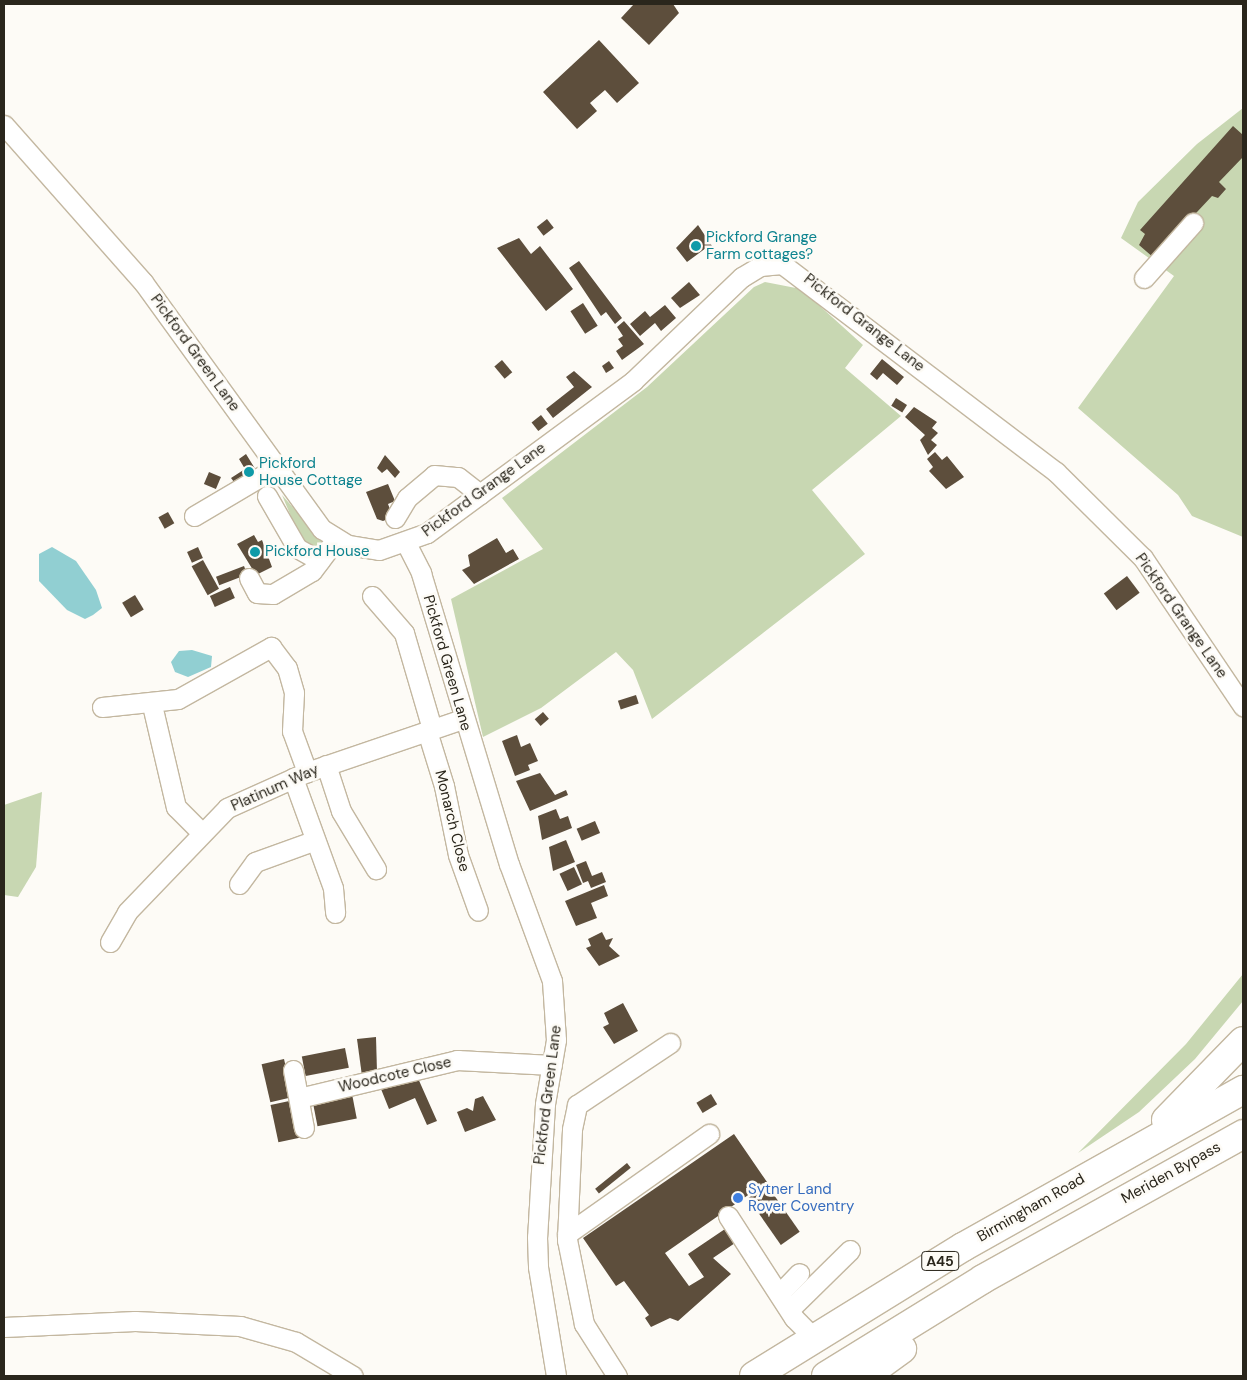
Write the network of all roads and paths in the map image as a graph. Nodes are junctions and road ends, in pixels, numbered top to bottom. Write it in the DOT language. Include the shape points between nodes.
graph roads {
  1 [pos="4,125"];
  2 [pos="1193,223"];
  3 [pos="1144,278"];
  4 [pos="277,467"];
  5 [pos="480,494"];
  6 [pos="267,496"];
  7 [pos="194,516"];
  8 [pos="395,518"];
  9 [pos="336,539"];
  10 [pos="406,543"];
  11 [pos="320,561"];
  12 [pos="249,578"];
  13 [pos="372,596"];
  14 [pos="152,705"];
  15 [pos="1243,706"];
  16 [pos="102,707"];
  17 [pos="463,719"];
  18 [pos="429,730"];
  19 [pos="326,765"];
  20 [pos="300,775"];
  21 [pos="201,832"];
  22 [pos="313,841"];
  23 [pos="376,869"];
  24 [pos="239,884"];
  25 [pos="478,911"];
  26 [pos="335,913"];
  27 [pos="110,942"];
  28 [pos="1243,1041"];
  29 [pos="670,1043"];
  30 [pos="552,1065"];
  31 [pos="293,1070"];
  32 [pos="1243,1090"];
  33 [pos="299,1098"];
  34 [pos="304,1128"];
  35 [pos="709,1134"];
  36 [pos="1243,1134"];
  37 [pos="1131,1150"];
  38 [pos="728,1216"];
  39 [pos="1068,1231"];
  40 [pos="538,1237"];
  41 [pos="567,1237"];
  42 [pos="850,1250"];
  43 [pos="799,1273"];
  44 [pos="784,1302"];
  45 [pos="4,1327"];
  46 [pos="818,1334"];
  47 [pos="353,1376"];
  48 [pos="556,1376"];
  49 [pos="617,1376"];
  50 [pos="754,1376"];
  51 [pos="826,1376"];
  52 [pos="865,1376"];
  1 -- 4 [label="street, Pickford Green Lane" via="142,282"];
  2 -- 3 [label="street"];
  4 -- 7 [label="street"];
  4 -- 9 [label="street, Pickford Green Lane" via="322,529"];
  5 -- 8 [label="street" via="458,477 434,475 408,498"];
  5 -- 10 [label="street, Pickford Grange Lane"];
  5 -- 15 [label="street, Pickford Grange Lane" via="633,381 742,277 760,266 782,264 1056,472 1143,558"];
  6 -- 11 [label="street" via="297,548"];
  9 -- 10 [label="street, Pickford Green Lane" via="378,550"];
  9 -- 11 [label="street"];
  10 -- 17 [label="street, Pickford Green Lane" via="424,582"];
  11 -- 12 [label="street" via="296,583 273,594 257,593"];
  13 -- 18 [label="street, Monarch Close" via="404,633"];
  14 -- 16 [label="street"];
  14 -- 20 [label="street" via="178,700 218,681 261,648 275,648 294,693 292,731"];
  14 -- 21 [label="street" via="176,807"];
  17 -- 18 [label="street, Platinum Way"];
  17 -- 30 [label="street, Pickford Green Lane" via="552,981 557,1017"];
  18 -- 19 [label="street, Platinum Way"];
  18 -- 25 [label="street, Monarch Close" via="458,855"];
  19 -- 20 [label="street, Platinum Way"];
  19 -- 23 [label="street" via="341,811"];
  20 -- 21 [label="street, Platinum Way" via="227,808"];
  20 -- 22 [label="street"];
  21 -- 27 [label="street, Platinum Way" via="127,912"];
  22 -- 24 [label="street" via="255,862"];
  22 -- 26 [label="street" via="333,888"];
  28 -- 37 [label="highway, A45"];
  29 -- 41 [label="street" via="577,1105 566,1206"];
  30 -- 33 [label="street, Woodcote Close" via="457,1060"];
  30 -- 40 [label="street, Pickford Green Lane" via="537,1194"];
  31 -- 33 [label="street"];
  32 -- 37 [label="highway, A45"];
  33 -- 34 [label="street"];
  35 -- 41 [label="street"];
  36 -- 39 [label="highway, Meriden Bypass / A45"];
  37 -- 46 [label="highway, Birmingham Road / A45"];
  38 -- 44 [label="street"];
  39 -- 51 [label="highway, A45"];
  39 -- 52 [label="highway"];
  40 -- 41 [label="street"];
  40 -- 48 [label="street, Pickford Green Lane" via="538,1268"];
  41 -- 49 [label="street" via="584,1324"];
  42 -- 44 [label="street"];
  43 -- 44 [label="street"];
  44 -- 46 [label="street" via="809,1333"];
  45 -- 47 [label="street" via="135,1321 240,1326 296,1342"];
  46 -- 50 [label="highway, Birmingham Road / A45"];
}
